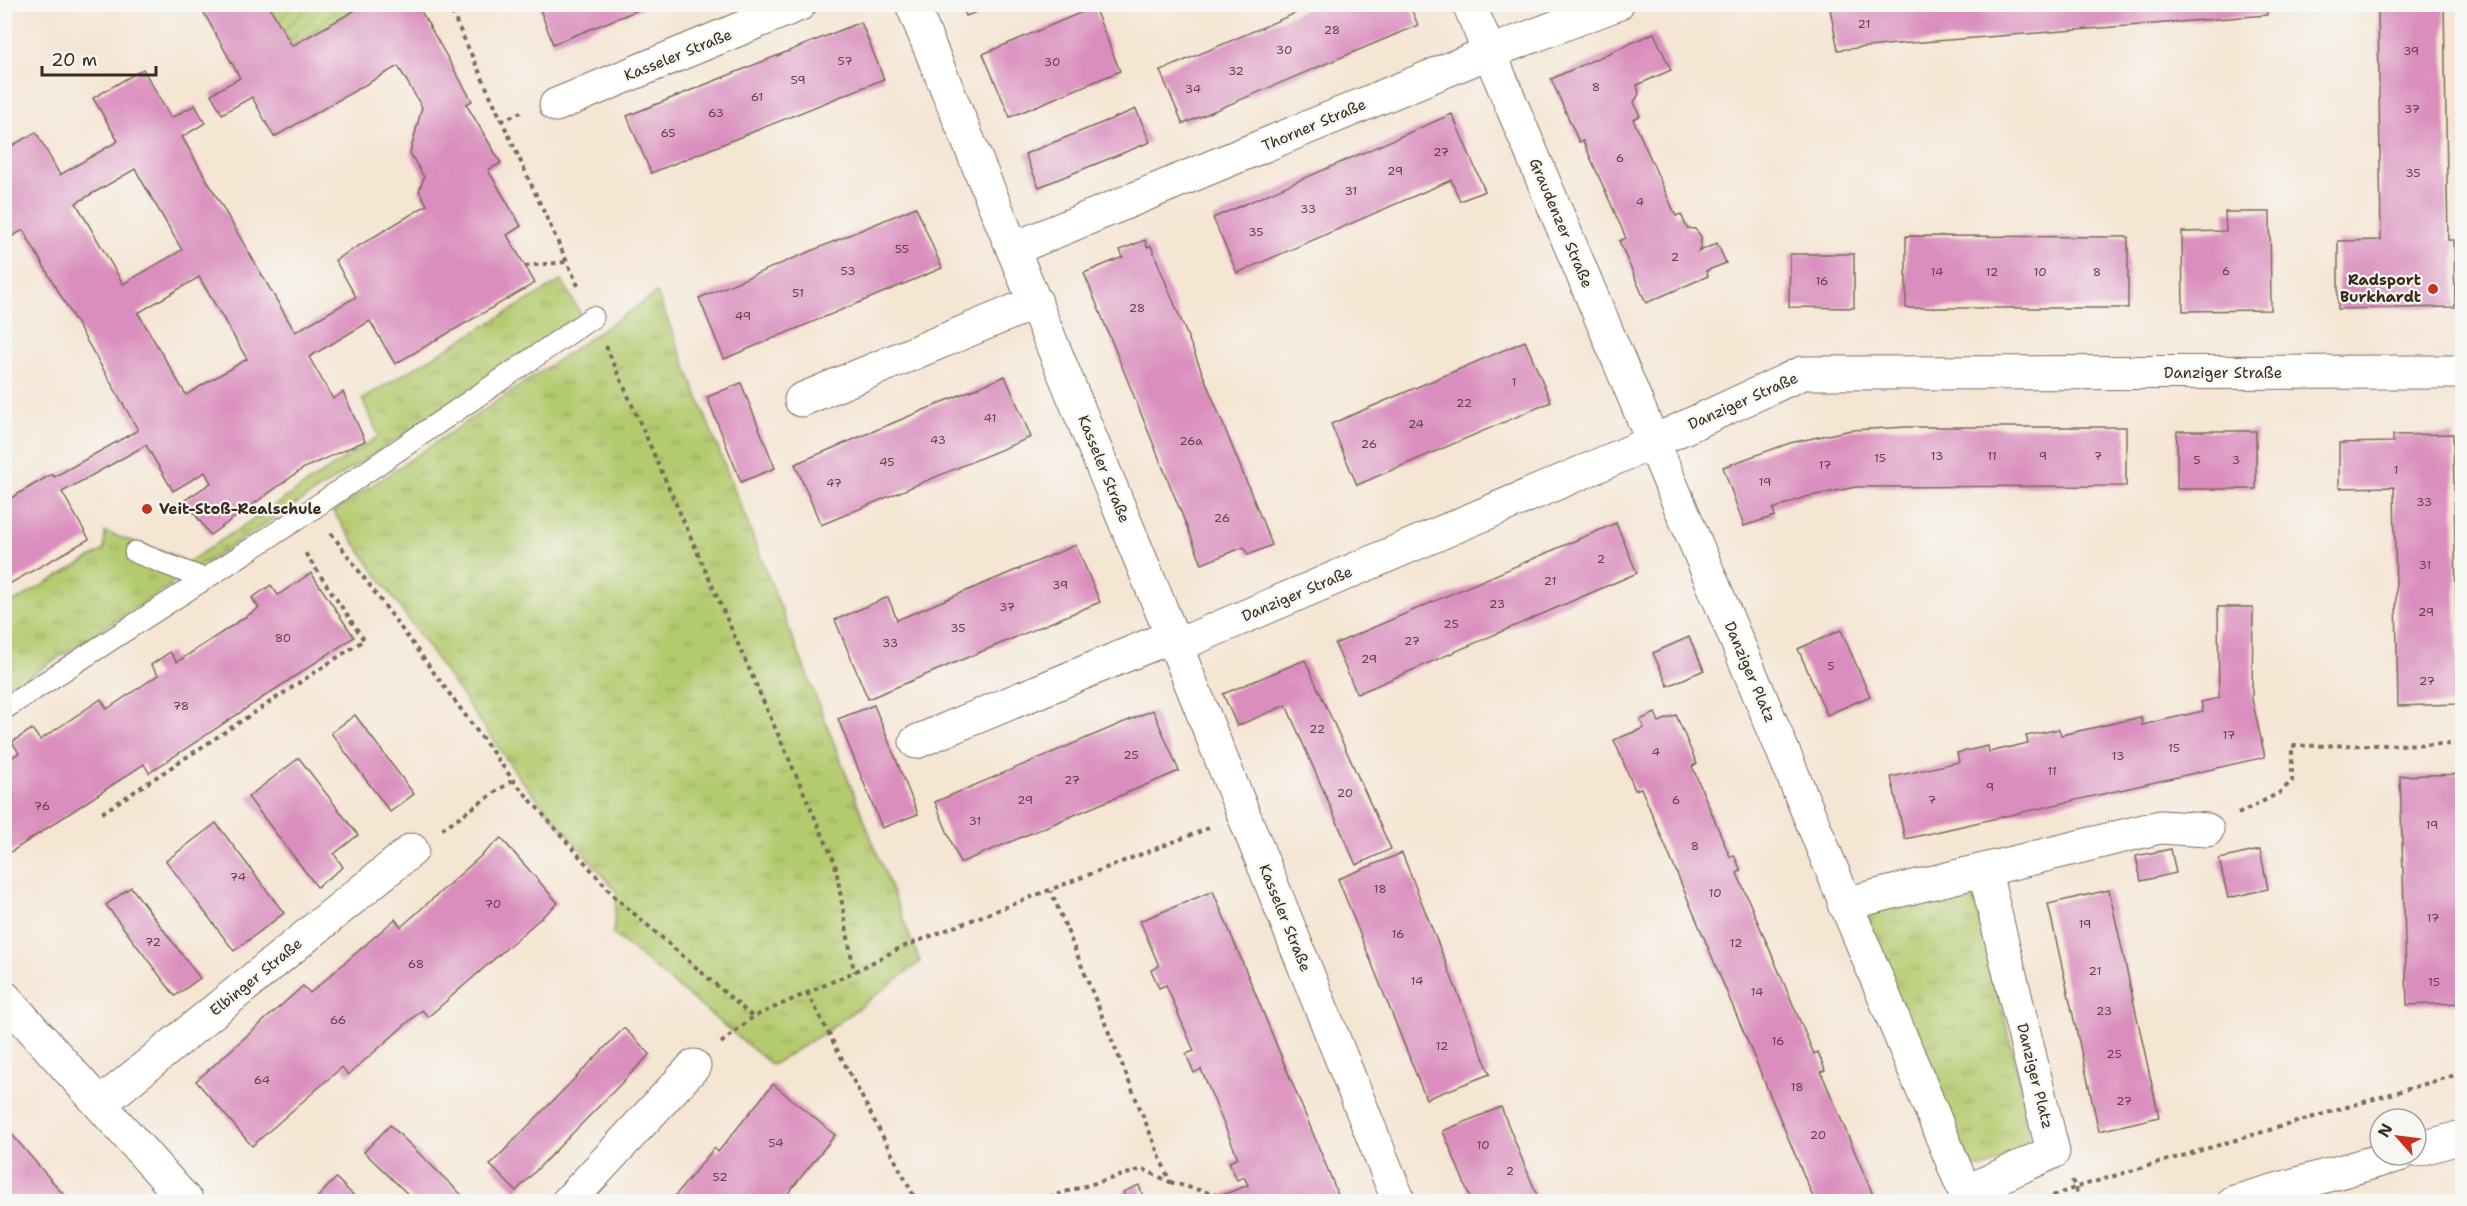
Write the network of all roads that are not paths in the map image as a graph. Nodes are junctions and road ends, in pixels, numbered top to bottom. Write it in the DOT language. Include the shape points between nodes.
graph roads {
  1 [pos="800,4"];
  2 [pos="912,4"];
  3 [pos="1468,4"];
  4 [pos="1617,4"];
  5 [pos="1488,52"];
  6 [pos="556,105"];
  7 [pos="1013,249"];
  8 [pos="1036,302"];
  9 [pos="593,317"];
  10 [pos="2463,372"];
  11 [pos="801,400"];
  12 [pos="1653,441"];
  13 [pos="135,552"];
  14 [pos="204,579"];
  15 [pos="1174,641"];
  16 [pos="4,709"];
  17 [pos="916,742"];
  18 [pos="2207,830"];
  19 [pos="412,850"];
  20 [pos="1985,872"];
  21 [pos="1845,904"];
  22 [pos="4,997"];
  23 [pos="694,1066"];
  24 [pos="100,1104"];
  25 [pos="2463,1137"];
  26 [pos="2428,1147"];
  27 [pos="2368,1164"];
  28 [pos="1967,1197"];
  29 [pos="187,1202"];
  30 [pos="568,1202"];
  31 [pos="1399,1202"];
  32 [pos="2234,1202"];
  1 -- 6 [label="street, Kasseler Straße"];
  2 -- 7 [label="street, Kasseler Straße"];
  3 -- 5 [label="street, Graudenzer Straße"];
  4 -- 5 [label="street, Thorner Straße"];
  5 -- 7 [label="street, Thorner Straße"];
  5 -- 12 [label="street, Graudenzer Straße"];
  7 -- 8 [label="street, Kasseler Straße"];
  8 -- 11 [label="street"];
  8 -- 15 [label="street, Kasseler Straße"];
  9 -- 14 [label="lane"];
  10 -- 12 [label="street, Danziger Straße" via="1802,373"];
  12 -- 15 [label="street, Danziger Straße"];
  12 -- 21 [label="street, Danziger Platz"];
  13 -- 14 [label="lane"];
  14 -- 16 [label="lane"];
  15 -- 17 [label="street"];
  15 -- 31 [label="street, Kasseler Straße"];
  18 -- 20 [label="street" via="2160,827"];
  19 -- 24 [label="street, Elbinger Straße"];
  20 -- 21 [label="street"];
  20 -- 28 [label="street, Danziger Platz" via="2053,1152"];
  21 -- 28 [label="street, Danziger Platz"];
  22 -- 24 [label="street"];
  23 -- 30 [label="street"];
  24 -- 29 [label="street"];
  25 -- 26 [label="street"];
  27 -- 32 [label="street"];
}
